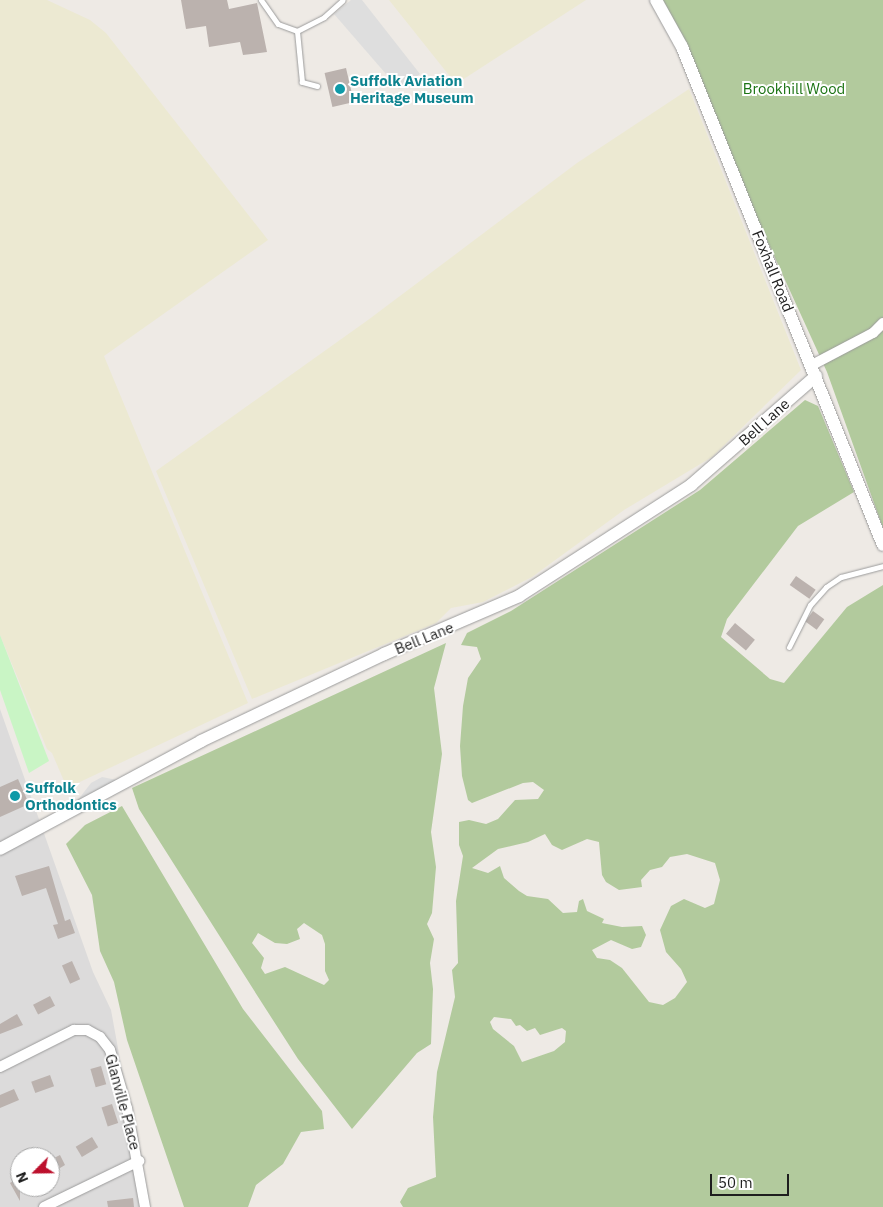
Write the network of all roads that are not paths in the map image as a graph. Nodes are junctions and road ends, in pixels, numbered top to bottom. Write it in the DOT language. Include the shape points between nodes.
graph roads {
  1 [pos="261,0"];
  2 [pos="343,0"];
  3 [pos="656,0"];
  4 [pos="297,30"];
  5 [pos="317,86"];
  6 [pos="883,323"];
  7 [pos="814,371"];
  8 [pos="883,545"];
  9 [pos="883,566"];
  10 [pos="789,647"];
  11 [pos="0,849"];
  12 [pos="0,1067"];
  13 [pos="139,1161"];
  14 [pos="44,1207"];
  15 [pos="145,1207"];
  1 -- 4 [label="lane" via="278,24"];
  2 -- 4 [label="lane" via="324,17"];
  3 -- 7 [label="street, Foxhall Road" via="682,47"];
  4 -- 5 [label="lane" via="302,82"];
  6 -- 7 [label="street"];
  7 -- 8 [label="street, Foxhall Road"];
  7 -- 11 [label="street, Bell Lane" via="705,474 519,596 384,654 201,741"];
  9 -- 10 [label="lane" via="841,577 826,587 810,605"];
  12 -- 13 [label="street, Glanville Place" via="74,1030 87,1030 96,1035 112,1055"];
  13 -- 14 [label="street, Glanville Place"];
  13 -- 15 [label="street, Glanville Place"];
}
